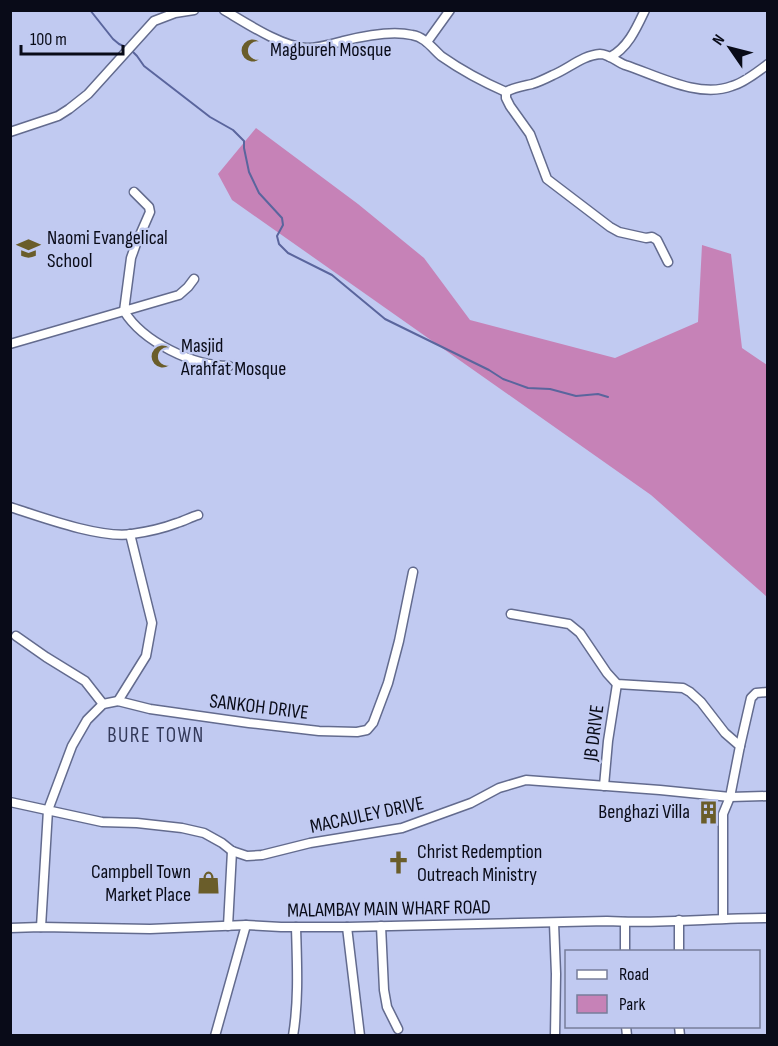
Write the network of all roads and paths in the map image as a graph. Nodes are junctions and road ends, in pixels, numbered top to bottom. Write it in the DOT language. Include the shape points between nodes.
graph roads {
  1 [pos="194,10"];
  2 [pos="224,10"];
  3 [pos="450,10"];
  4 [pos="645,10"];
  5 [pos="427,42"];
  6 [pos="610,57"];
  7 [pos="768,64"];
  8 [pos="763,72"];
  9 [pos="506,92"];
  10 [pos="10,132"];
  11 [pos="134,192"];
  12 [pos="668,262"];
  13 [pos="194,279"];
  14 [pos="124,311"];
  15 [pos="10,344"];
  16 [pos="229,366"];
  17 [pos="10,507"];
  18 [pos="198,515"];
  19 [pos="130,534"];
  20 [pos="413,572"];
  21 [pos="511,614"];
  22 [pos="16,636"];
  23 [pos="617,684"];
  24 [pos="768,692"];
  25 [pos="118,701"];
  26 [pos="103,704"];
  27 [pos="740,746"];
  28 [pos="604,786"];
  29 [pos="768,796"];
  30 [pos="730,797"];
  31 [pos="10,802"];
  32 [pos="48,810"];
  33 [pos="232,851"];
  34 [pos="723,918"];
  35 [pos="768,918"];
  36 [pos="679,920"];
  37 [pos="554,922"];
  38 [pos="625,922"];
  39 [pos="246,925"];
  40 [pos="228,926"];
  41 [pos="381,926"];
  42 [pos="41,927"];
  43 [pos="296,927"];
  44 [pos="347,927"];
  45 [pos="10,928"];
  46 [pos="625,950"];
  47 [pos="679,950"];
  48 [pos="398,1029"];
  49 [pos="215,1035"];
  50 [pos="293,1035"];
  51 [pos="360,1035"];
  52 [pos="555,1035"];
  1 -- 10 [label="street" via="154,21 88,94 69,109"];
  2 -- 5 [label="street" via="264,33 300,47 398,33"];
  3 -- 5 [label="street"];
  4 -- 6 [label="street" via="632,36"];
  5 -- 9 [label="street" via="453,64"];
  6 -- 8 [label="street" via="662,79 700,89 732,86"];
  6 -- 9 [label="street" via="590,56 556,74"];
  7 -- 8 [label="street"];
  9 -- 12 [label="street" via="510,106 530,134 547,179 619,232 657,240"];
  11 -- 14 [label="street" via="150,212 131,258"];
  13 -- 14 [label="street" via="179,295"];
  14 -- 15 [label="street"];
  14 -- 16 [label="street" via="130,321 161,345 198,362"];
  17 -- 19 [label="street" via="102,533"];
  18 -- 19 [label="street"];
  19 -- 25 [label="street" via="151,616 151,632 146,656"];
  20 -- 25 [label="street, SANKOH DRIVE" via="388,683 373,723 366,730 249,723"];
  21 -- 23 [label="street" via="569,624"];
  22 -- 26 [label="street" via="85,681"];
  23 -- 27 [label="street" via="683,688"];
  23 -- 28 [label="street, JB DRIVE"];
  24 -- 27 [label="street" via="756,693 751,698"];
  25 -- 26 [label="street, SANKOH DRIVE"];
  26 -- 32 [label="street" via="87,720 72,746"];
  27 -- 30 [label="street"];
  28 -- 30 [label="street, MACAULEY DRIVE"];
  28 -- 33 [label="street, MACAULEY DRIVE" via="517,781 402,828 262,855"];
  29 -- 30 [label="street, MACAULEY DRIVE"];
  30 -- 34 [label="street" via="723,814"];
  31 -- 32 [label="street, MACAULEY DRIVE"];
  32 -- 33 [label="street, MACAULEY DRIVE" via="102,822 182,828 204,833"];
  32 -- 42 [label="street"];
  33 -- 40 [label="street"];
  34 -- 35 [label="street, MALAMBAY MAIN WHARF ROAD"];
  34 -- 36 [label="street, MALAMBAY MAIN WHARF ROAD"];
  36 -- 38 [label="street, MALAMBAY MAIN WHARF ROAD"];
  36 -- 47 [label="street"];
  37 -- 38 [label="street, MALAMBAY MAIN WHARF ROAD"];
  37 -- 41 [label="street, MALAMBAY MAIN WHARF ROAD"];
  37 -- 52 [label="street"];
  38 -- 46 [label="street"];
  39 -- 40 [label="street, MALAMBAY MAIN WHARF ROAD"];
  39 -- 43 [label="street, MALAMBAY MAIN WHARF ROAD"];
  39 -- 49 [label="street"];
  40 -- 42 [label="street, MALAMBAY MAIN WHARF ROAD"];
  41 -- 44 [label="street, MALAMBAY MAIN WHARF ROAD"];
  41 -- 48 [label="street" via="384,990"];
  42 -- 45 [label="street, MALAMBAY MAIN WHARF ROAD"];
  43 -- 44 [label="street, MALAMBAY MAIN WHARF ROAD"];
  43 -- 50 [label="street"];
  44 -- 51 [label="street"];
}
